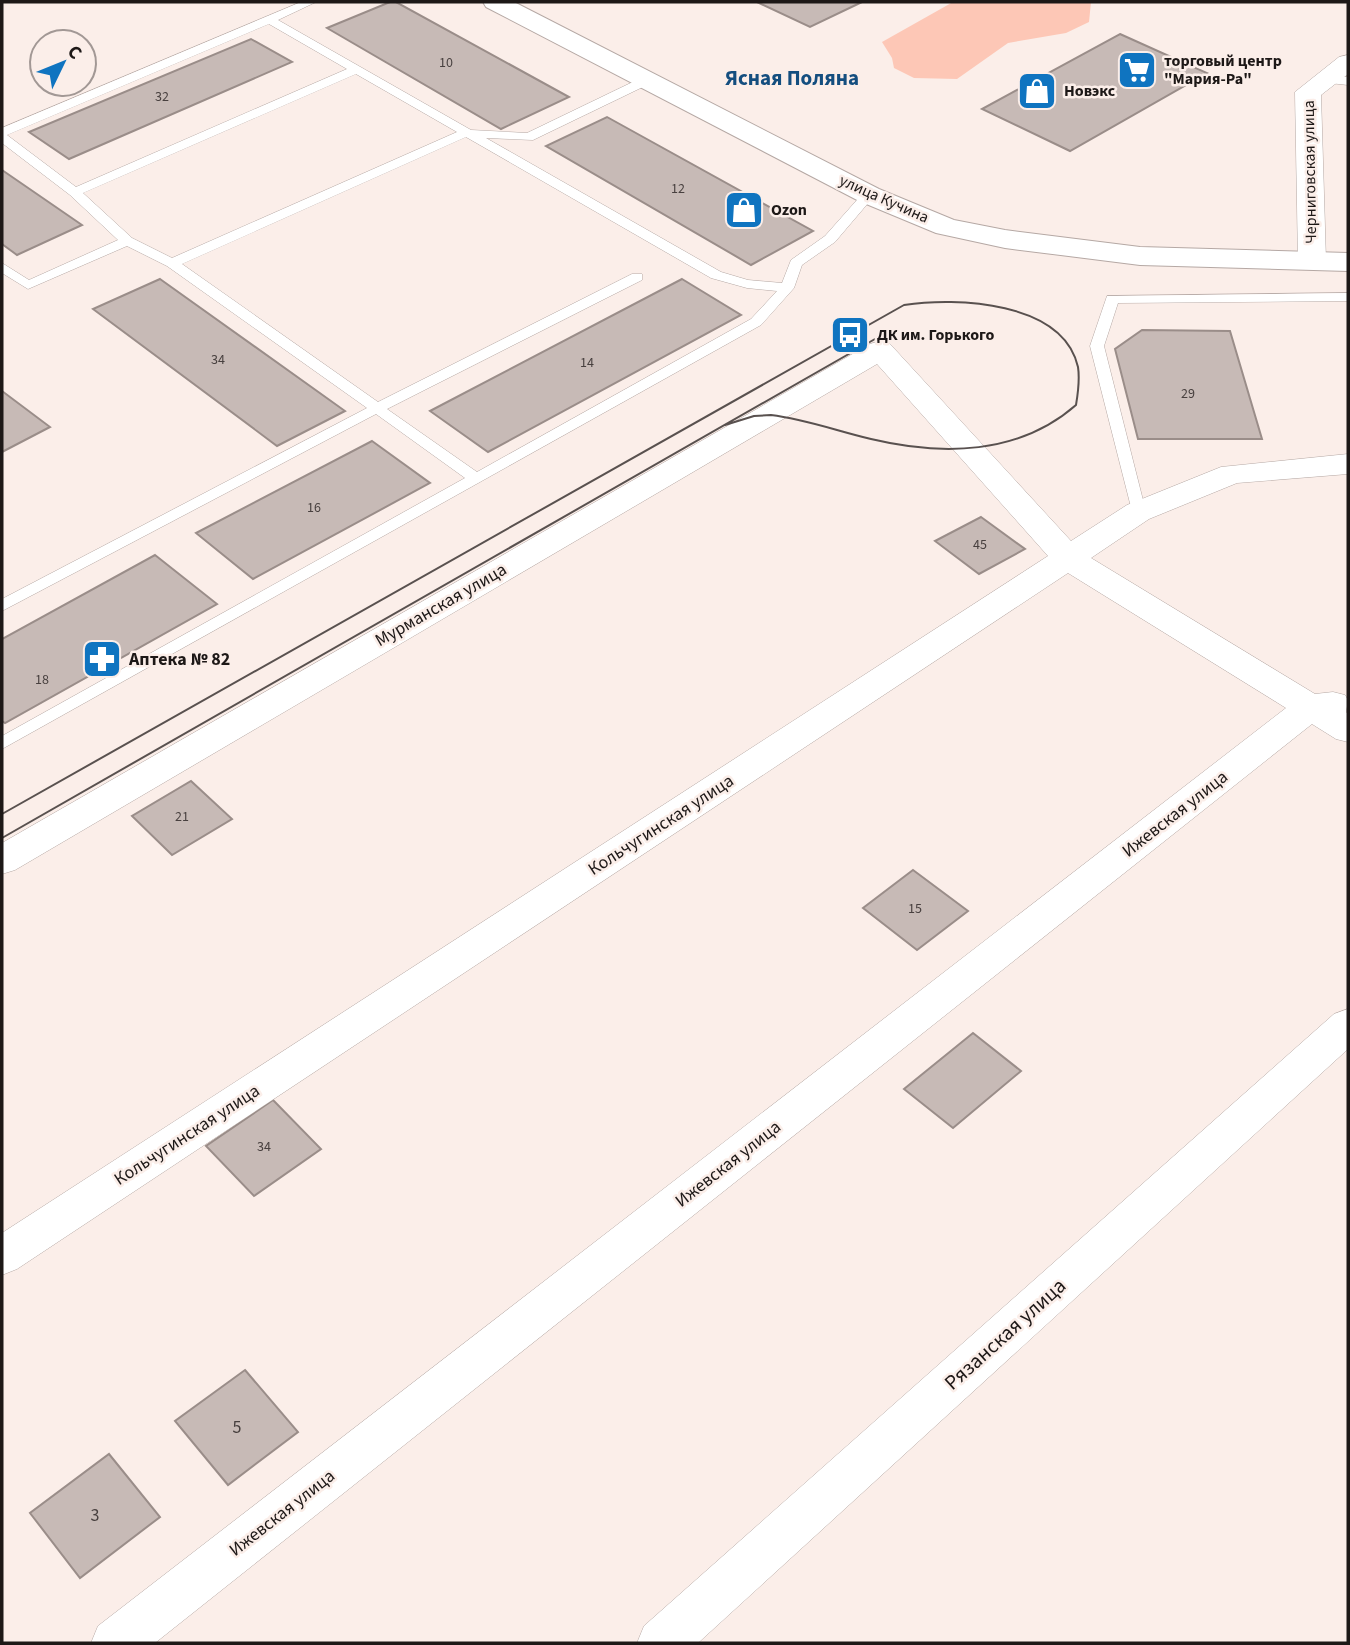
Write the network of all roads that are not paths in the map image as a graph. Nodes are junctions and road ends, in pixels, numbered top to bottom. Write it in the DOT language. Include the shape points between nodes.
graph roads {
  1 [pos="310,2"];
  2 [pos="495,2"];
  3 [pos="269,19"];
  4 [pos="1348,62"];
  5 [pos="354,70"];
  6 [pos="1336,80"];
  7 [pos="645,81"];
  8 [pos="464,133"];
  9 [pos="2,135"];
  10 [pos="75,192"];
  11 [pos="869,195"];
  12 [pos="127,241"];
  13 [pos="1312,261"];
  14 [pos="1348,262"];
  15 [pos="172,263"];
  16 [pos="2,267"];
  17 [pos="636,277"];
  18 [pos="787,288"];
  19 [pos="1348,297"];
  20 [pos="377,408"];
  21 [pos="1348,464"];
  22 [pos="477,479"];
  23 [pos="1138,512"];
  24 [pos="1068,558"];
  25 [pos="2,606"];
  26 [pos="1330,705"];
  27 [pos="1348,730"];
  28 [pos="2,743"];
  29 [pos="2,860"];
  30 [pos="1348,1025"];
  31 [pos="2,1256"];
  32 [pos="116,1643"];
  33 [pos="662,1643"];
  1 -- 3 [label="lane"];
  2 -- 7 [label="main road, улица Кучина"];
  3 -- 5 [label="lane"];
  3 -- 9 [label="lane"];
  4 -- 6 [label="street, Черниговская улица"];
  5 -- 8 [label="lane"];
  5 -- 10 [label="lane"];
  6 -- 13 [label="street, Черниговская улица" via="1308,92"];
  7 -- 8 [label="lane" via="529,137"];
  7 -- 11 [label="main road, улица Кучина"];
  8 -- 15 [label="lane"];
  8 -- 18 [label="lane" via="716,275"];
  9 -- 10 [label="lane"];
  10 -- 12 [label="lane"];
  11 -- 13 [label="main road, улица Кучина" via="946,227 1005,239 1140,256"];
  11 -- 18 [label="lane" via="830,239 796,263"];
  12 -- 15 [label="lane"];
  12 -- 16 [label="lane" via="28,285"];
  13 -- 14 [label="main road"];
  15 -- 20 [label="lane"];
  17 -- 20 [label="lane"];
  18 -- 22 [label="lane" via="756,322"];
  19 -- 23 [label="lane" via="1112,299 1097,346"];
  20 -- 22 [label="lane"];
  20 -- 25 [label="lane"];
  21 -- 23 [label="street, Кольчугинская улица" via="1232,474"];
  22 -- 28 [label="lane"];
  23 -- 24 [label="street, Кольчугинская улица"];
  24 -- 26 [label="street"];
  24 -- 29 [label="street, Мурманская улица" via="880,350"];
  24 -- 31 [label="street, Кольчугинская улица"];
  26 -- 27 [label="street"];
  26 -- 32 [label="street, Ижевская улица"];
  30 -- 33 [label="street, Рязанская улица"];
}
